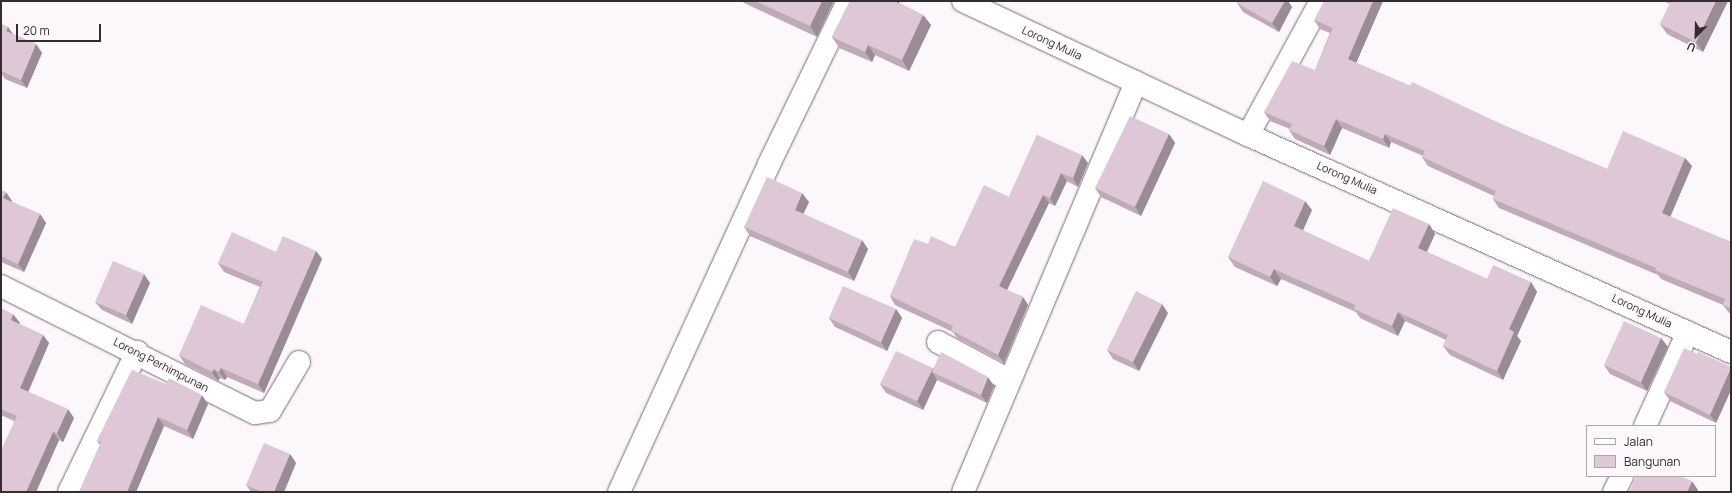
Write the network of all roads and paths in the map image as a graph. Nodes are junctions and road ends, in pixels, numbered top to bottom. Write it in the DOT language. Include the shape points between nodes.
graph roads {
  1 [pos="848,1"];
  2 [pos="963,1"];
  3 [pos="1321,1"];
  4 [pos="1136,82"];
  5 [pos="1248,134"];
  6 [pos="1,286"];
  7 [pos="1688,332"];
  8 [pos="938,342"];
  9 [pos="137,352"];
  10 [pos="1731,352"];
  11 [pos="299,362"];
  12 [pos="1008,380"];
  13 [pos="1645,425"];
  14 [pos="1622,477"];
  15 [pos="69,492"];
  16 [pos="619,492"];
  17 [pos="963,492"];
  18 [pos="1614,492"];
  1 -- 16 [label="street" via="769,164"];
  2 -- 4 [label="street, Lorong Mulia"];
  3 -- 5 [label="street"];
  4 -- 5 [label="street, Lorong Mulia"];
  4 -- 12 [label="street"];
  5 -- 7 [label="street, Lorong Mulia"];
  6 -- 9 [label="street, Lorong Perhimpunan"];
  7 -- 10 [label="street, Lorong Mulia"];
  7 -- 13 [label="street"];
  8 -- 12 [label="street"];
  9 -- 11 [label="street, Lorong Perhimpunan" via="255,413 262,414 270,411"];
  9 -- 15 [label="street"];
  12 -- 17 [label="street"];
  14 -- 18 [label="street"];
}
